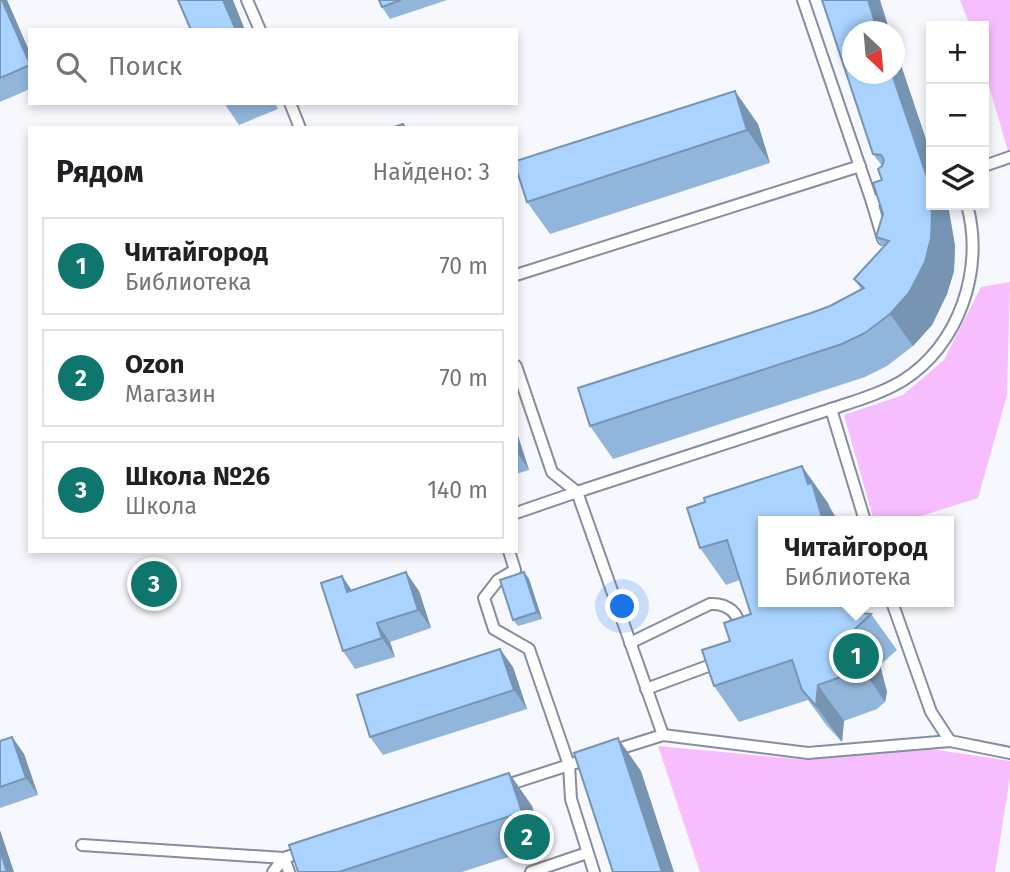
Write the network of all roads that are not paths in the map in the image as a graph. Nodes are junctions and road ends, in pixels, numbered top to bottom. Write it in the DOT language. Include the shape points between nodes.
graph roads {
  1 [pos="247,0"];
  2 [pos="803,0"];
  3 [pos="259,28"];
  4 [pos="291,105"];
  5 [pos="299,126"];
  6 [pos="1010,157"];
  7 [pos="989,164"];
  8 [pos="860,166"];
  9 [pos="899,194"];
  10 [pos="872,202"];
  11 [pos="968,210"];
  12 [pos="883,248"];
  13 [pos="518,274"];
  14 [pos="518,372"];
  15 [pos="831,409"];
  16 [pos="577,492"];
  17 [pos="518,512"];
  18 [pos="863,516"];
  19 [pos="510,553"];
  20 [pos="894,607"];
  21 [pos="630,643"];
  22 [pos="646,689"];
  23 [pos="663,735"];
  24 [pos="950,741"];
  25 [pos="1010,753"];
  26 [pos="569,765"];
  27 [pos="490,790"];
  28 [pos="82,845"];
  29 [pos="320,846"];
  30 [pos="587,853"];
  31 [pos="284,858"];
  32 [pos="273,872"];
  33 [pos="289,872"];
  34 [pos="531,872"];
  35 [pos="594,872"];
  1 -- 3 [label="lane"];
  2 -- 8 [label="lane"];
  4 -- 5 [label="lane"];
  6 -- 7 [label="lane"];
  8 -- 10 [label="lane"];
  8 -- 13 [label="lane"];
  9 -- 10 [label="lane"];
  10 -- 12 [label="lane"];
  11 -- 15 [label="lane" via="974,251 970,279 960,310 936,353 886,390"];
  14 -- 16 [label="lane" via="552,472"];
  15 -- 16 [label="lane"];
  15 -- 18 [label="lane"];
  16 -- 17 [label="lane"];
  16 -- 21 [label="lane"];
  19 -- 26 [label="lane" via="515,570 498,580 484,598 494,629 529,649"];
  20 -- 24 [label="lane" via="931,712"];
  21 -- 22 [label="lane"];
  21 -- 22 [label="lane" via="710,604 730,609 740,622 742,633 736,648 724,660"];
  22 -- 23 [label="lane"];
  23 -- 24 [label="lane" via="808,752"];
  23 -- 26 [label="lane"];
  24 -- 25 [label="lane"];
  26 -- 27 [label="lane"];
  26 -- 30 [label="lane" via="570,799"];
  28 -- 31 [label="lane"];
  29 -- 31 [label="lane"];
  30 -- 34 [label="lane"];
  30 -- 35 [label="lane"];
  31 -- 32 [label="lane"];
  31 -- 33 [label="lane"];
}
